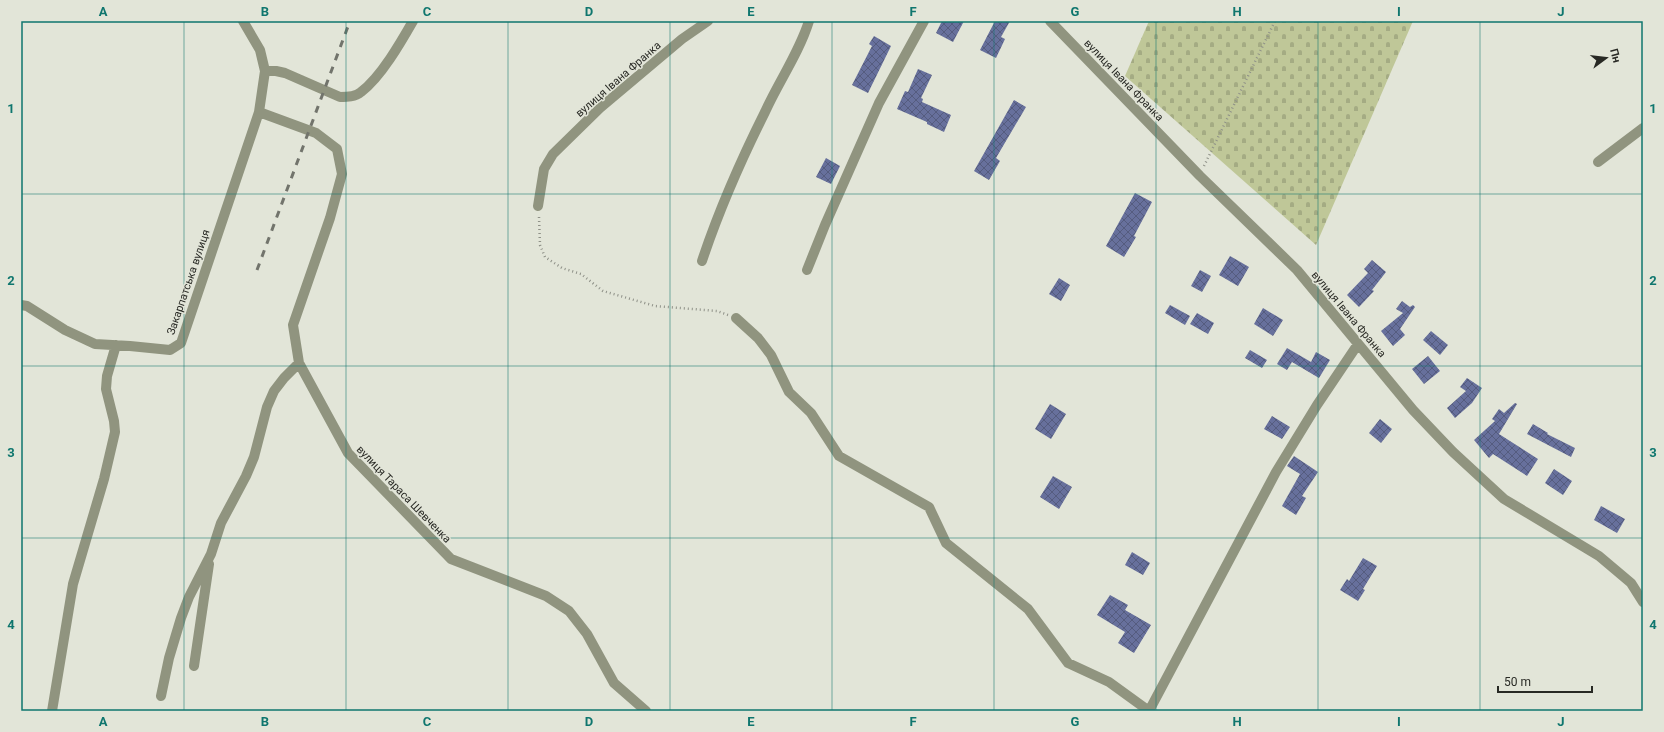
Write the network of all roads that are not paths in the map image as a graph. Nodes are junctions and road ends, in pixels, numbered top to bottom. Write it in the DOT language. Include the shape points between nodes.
graph roads {
  1 [pos="243,21"];
  2 [pos="413,21"];
  3 [pos="708,21"];
  4 [pos="809,21"];
  5 [pos="924,21"];
  6 [pos="1050,21"];
  7 [pos="265,72"];
  8 [pos="259,112"];
  9 [pos="1643,128"];
  10 [pos="1598,162"];
  11 [pos="538,206"];
  12 [pos="702,261"];
  13 [pos="807,270"];
  14 [pos="21,305"];
  15 [pos="736,318"];
  16 [pos="1358,344"];
  17 [pos="116,345"];
  18 [pos="299,363"];
  19 [pos="211,554"];
  20 [pos="1643,602"];
  21 [pos="194,666"];
  22 [pos="161,696"];
  23 [pos="52,711"];
  24 [pos="646,711"];
  25 [pos="1149,711"];
  1 -- 7 [label="street" via="260,50"];
  2 -- 7 [label="street" via="386,64 360,93 350,97 334,94 285,73"];
  3 -- 11 [label="street, вулиця Івана Франка" via="682,39 600,108 553,154 544,169"];
  4 -- 12 [label="street" via="803,40 758,125 717,217"];
  5 -- 13 [label="street" via="879,103 824,225"];
  6 -- 16 [label="street, вулиця Івана Франка" via="1200,176 1297,270"];
  7 -- 8 [label="street, Закарпатська вулиця"];
  8 -- 17 [label="street, Закарпатська вулиця" via="181,343 170,350"];
  8 -- 18 [label="street, вулиця Тараса Шевченка" via="316,133 337,149 342,174 330,218 293,325"];
  9 -- 10 [label="street"];
  14 -- 17 [label="street, Закарпатська вулиця" via="95,344"];
  15 -- 25 [label="street" via="758,338 771,355 789,392 811,413 839,456 929,507 946,543 1028,609 1068,663 1109,682"];
  16 -- 20 [label="street, вулиця Івана Франка" via="1413,410 1453,452 1504,499 1598,556 1632,583"];
  16 -- 25 [label="street" via="1276,472"];
  17 -- 23 [label="street" via="106,389 115,432 73,584"];
  18 -- 19 [label="street" via="274,391 264,414 254,457 221,523"];
  18 -- 24 [label="street, вулиця Тараса Шевченка" via="348,454 451,559 546,596 569,611 587,634 614,682"];
  19 -- 21 [label="street"];
  19 -- 22 [label="street" via="181,618"];
}
